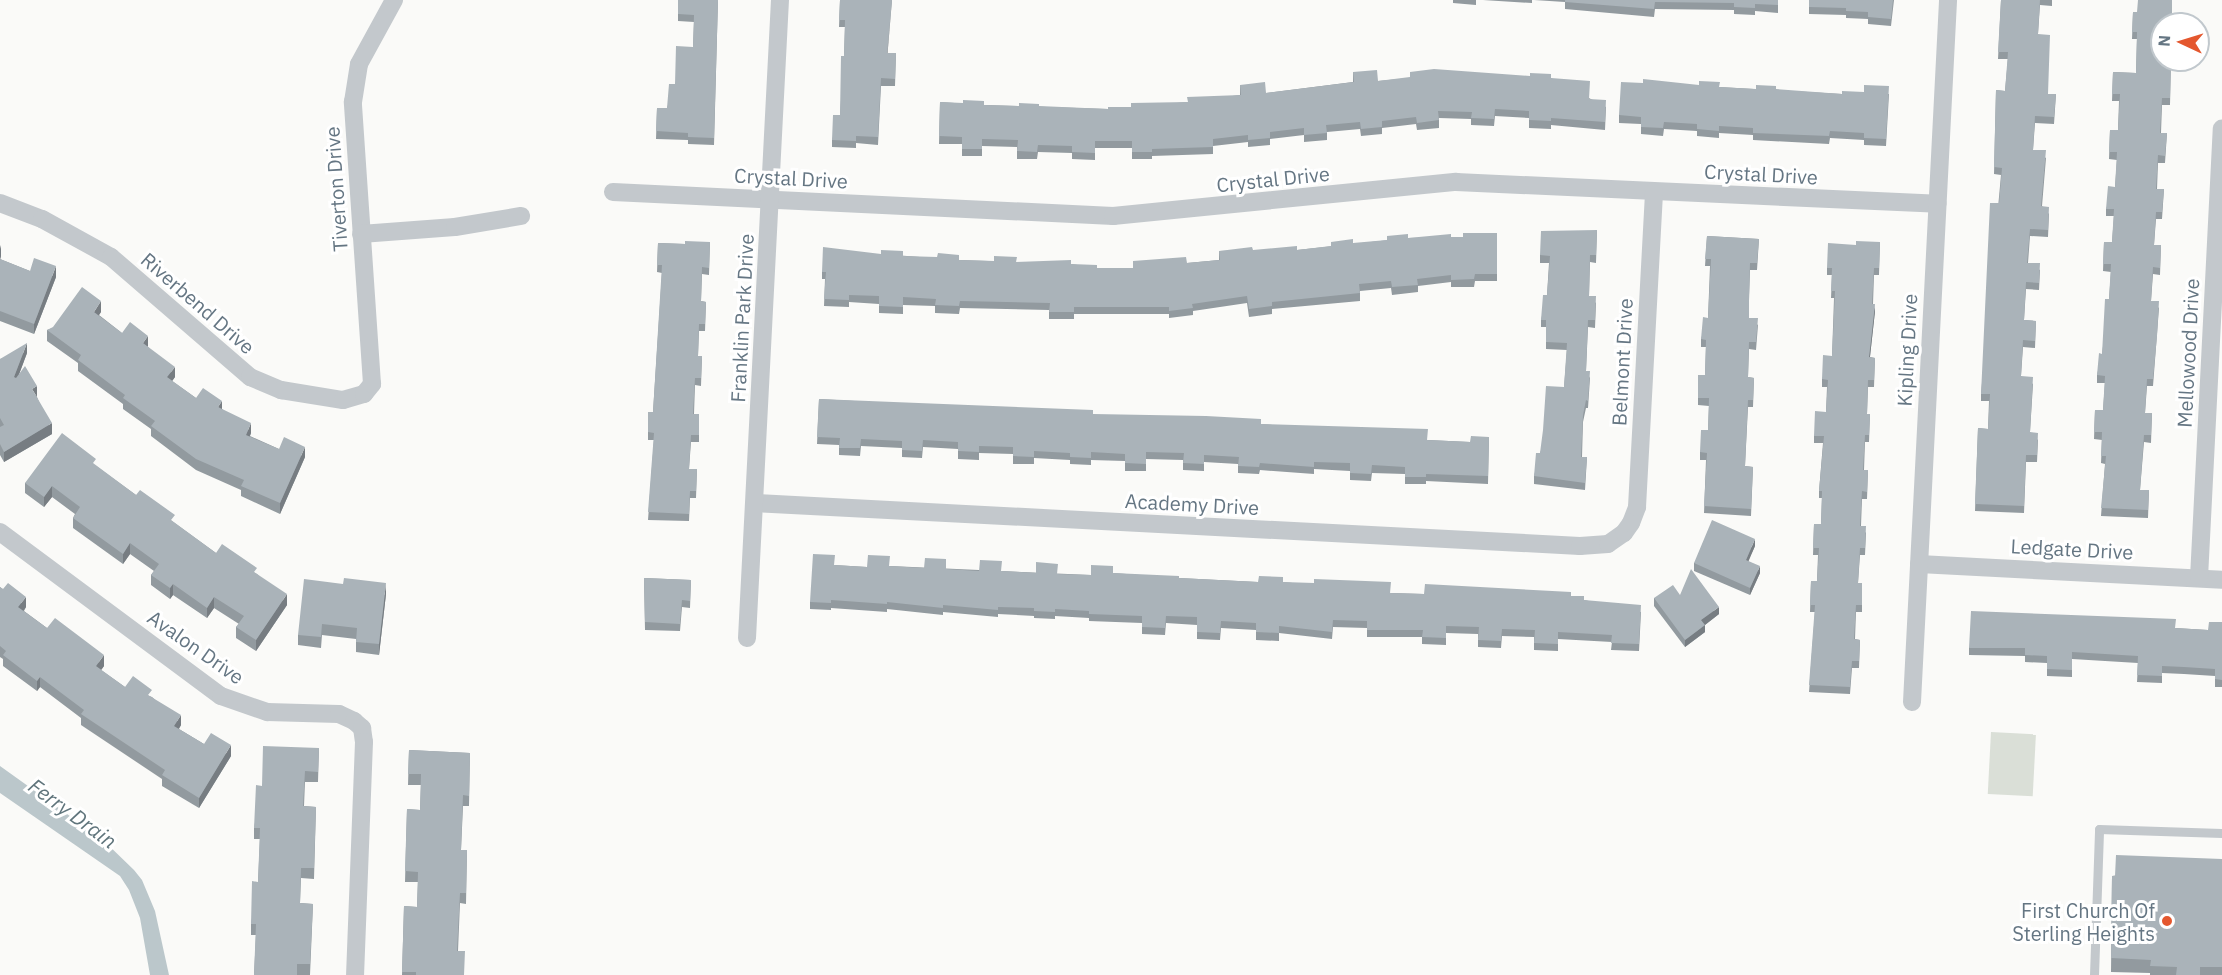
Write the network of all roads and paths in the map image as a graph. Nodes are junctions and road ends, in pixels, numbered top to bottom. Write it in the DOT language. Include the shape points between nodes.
graph roads {
  1 [pos="394,0"];
  2 [pos="780,0"];
  3 [pos="1948,0"];
  4 [pos="2222,129"];
  5 [pos="1654,190"];
  6 [pos="613,192"];
  7 [pos="770,200"];
  8 [pos="0,203"];
  9 [pos="1937,204"];
  10 [pos="521,216"];
  11 [pos="361,234"];
  12 [pos="372,384"];
  13 [pos="755,503"];
  14 [pos="0,532"];
  15 [pos="1624,533"];
  16 [pos="1919,564"];
  17 [pos="2199,578"];
  18 [pos="2222,579"];
  19 [pos="747,638"];
  20 [pos="1912,702"];
  21 [pos="2222,833"];
  22 [pos="355,975"];
  23 [pos="2094,975"];
  1 -- 11 [label="street, Tiverton Drive" via="359,64 355,86 353,117"];
  2 -- 7 [label="street, Franklin Park Drive"];
  3 -- 9 [label="street, Kipling Drive"];
  4 -- 17 [label="street, Mellowood Drive"];
  5 -- 7 [label="street, Crystal Drive" via="1455,182 1113,216"];
  5 -- 9 [label="street, Crystal Drive"];
  5 -- 15 [label="street, Belmont Drive" via="1636,507"];
  6 -- 7 [label="street, Crystal Drive"];
  7 -- 13 [label="street, Franklin Park Drive"];
  8 -- 12 [label="street, Riverbend Drive" via="42,219 111,257 250,377 281,390 343,400 364,394"];
  9 -- 16 [label="street, Kipling Drive"];
  10 -- 11 [label="street" via="455,227"];
  11 -- 12 [label="street, Tiverton Drive"];
  13 -- 15 [label="street, Academy Drive" via="1580,546 1608,544"];
  13 -- 19 [label="street, Franklin Park Drive"];
  14 -- 22 [label="street, Avalon Drive" via="221,696 267,712 339,714 362,728"];
  16 -- 17 [label="street, Ledgate Drive"];
  16 -- 20 [label="street, Kipling Drive"];
  17 -- 18 [label="street, Ledgate Drive"];
  21 -- 23 [label="lane" via="2099,829"];
}
